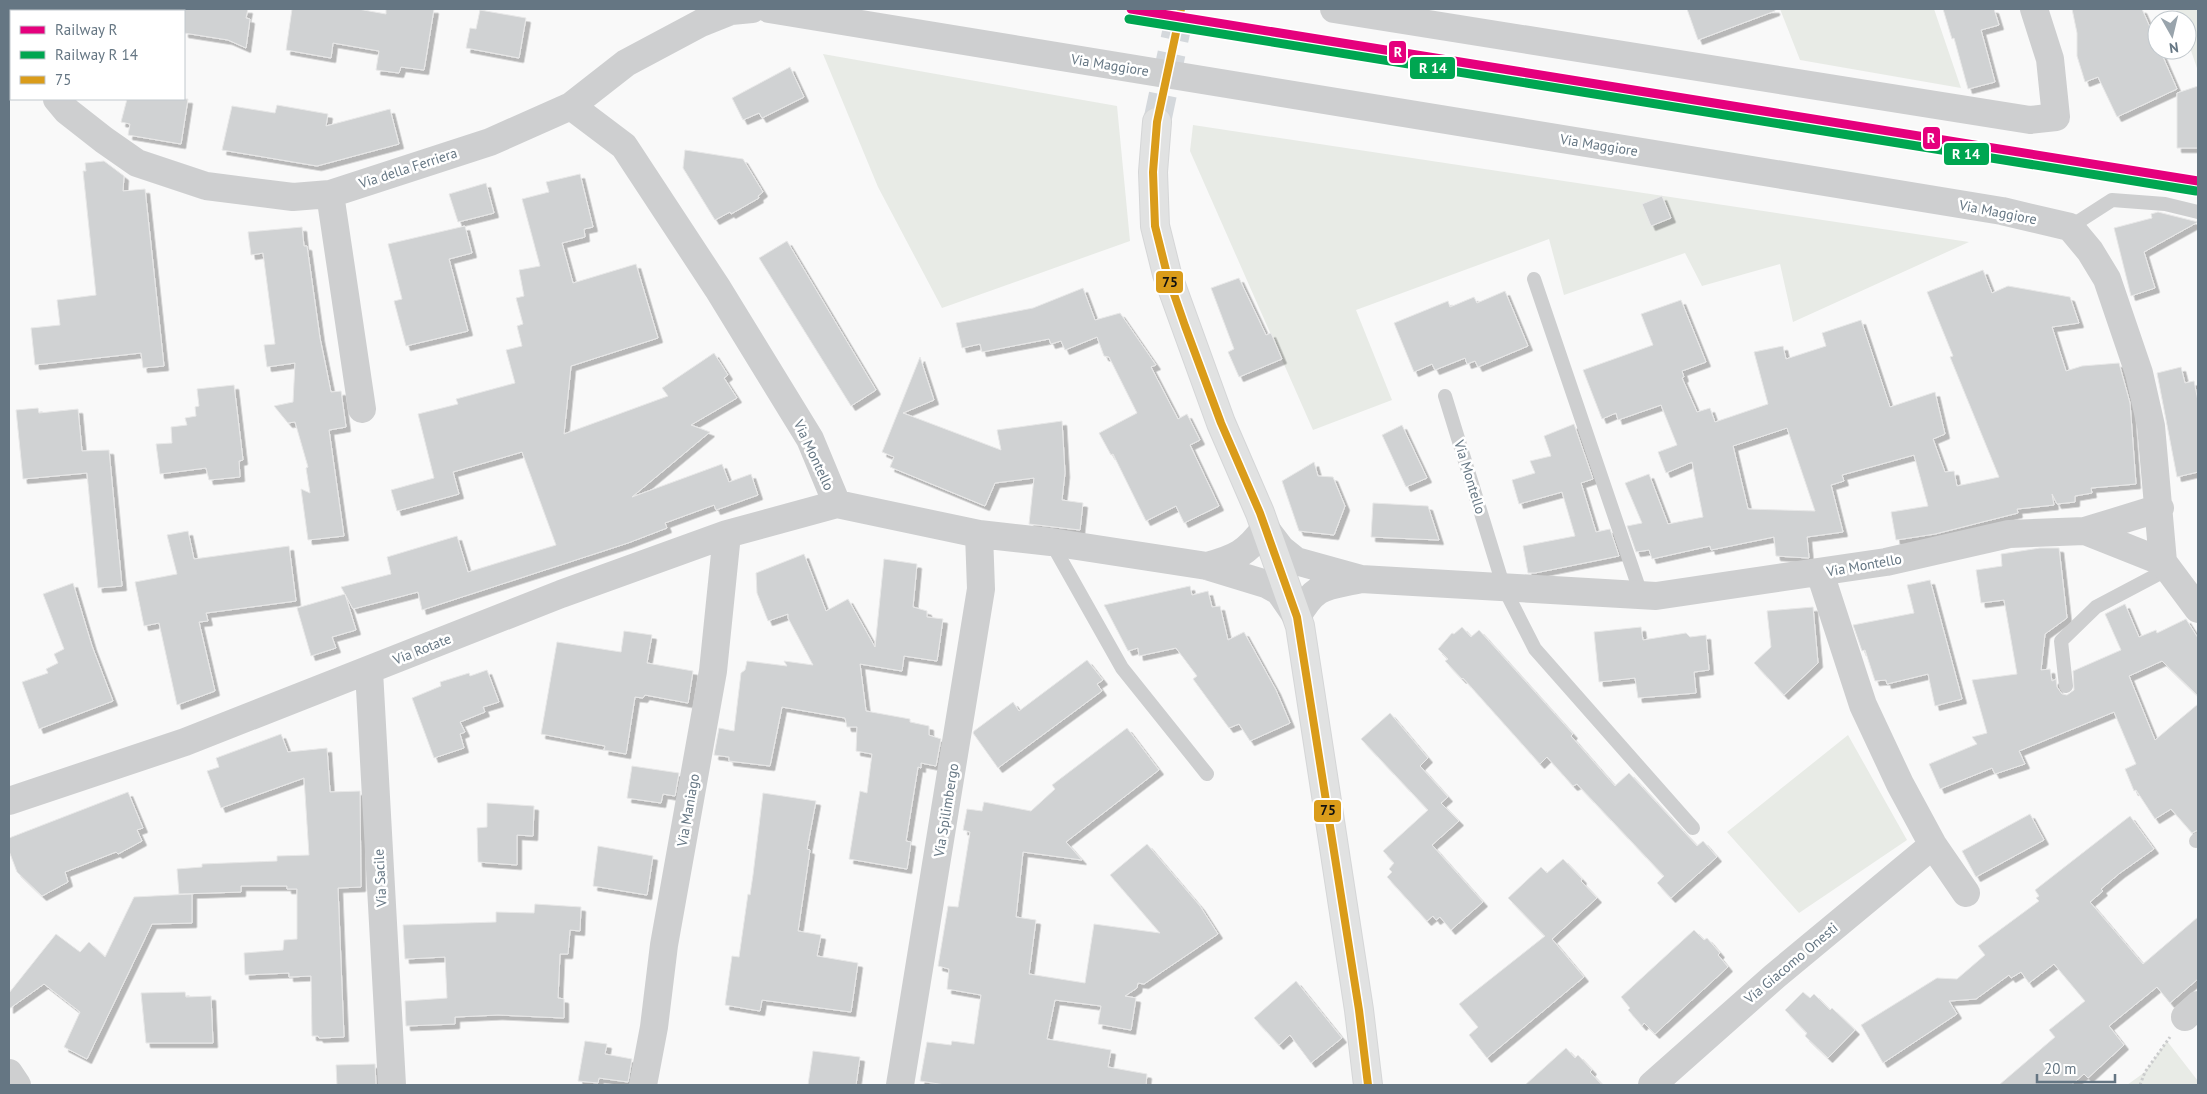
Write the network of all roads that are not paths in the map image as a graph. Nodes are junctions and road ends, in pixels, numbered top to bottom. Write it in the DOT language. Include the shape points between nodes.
graph roads {
  1 [pos="752,9"];
  2 [pos="769,9"];
  3 [pos="1334,9"];
  4 [pos="2034,9"];
  5 [pos="59,100"];
  6 [pos="571,106"];
  7 [pos="1157,122"];
  8 [pos="330,194"];
  9 [pos="2198,212"];
  10 [pos="2070,227"];
  11 [pos="1534,278"];
  12 [pos="1445,396"];
  13 [pos="362,410"];
  14 [pos="837,504"];
  15 [pos="2160,508"];
  16 [pos="1265,528"];
  17 [pos="2085,531"];
  18 [pos="726,534"];
  19 [pos="979,534"];
  20 [pos="1052,542"];
  21 [pos="2165,565"];
  22 [pos="1207,566"];
  23 [pos="1820,573"];
  24 [pos="1361,579"];
  25 [pos="1504,588"];
  26 [pos="1641,594"];
  27 [pos="2198,609"];
  28 [pos="1297,617"];
  29 [pos="368,671"];
  30 [pos="2066,686"];
  31 [pos="1206,774"];
  32 [pos="9,801"];
  33 [pos="1693,828"];
  34 [pos="1933,845"];
  35 [pos="1966,893"];
  36 [pos="9,1073"];
  37 [pos="17,1085"];
  38 [pos="392,1085"];
  39 [pos="643,1085"];
  40 [pos="900,1085"];
  41 [pos="1368,1085"];
  42 [pos="1652,1085"];
  1 -- 6 [label="street, Via della Ferriera" via="731,12 701,23 626,63"];
  2 -- 10 [label="street, Via Maggiore" via="2002,211"];
  3 -- 4 [label="street" via="2030,120 2056,117 2050,59"];
  5 -- 8 [label="street, Via della Ferriera" via="67,111 137,163 206,186 293,197"];
  6 -- 8 [label="street, Via della Ferriera" via="490,142"];
  6 -- 14 [label="street, Via Montello" via="624,146 718,289 810,439"];
  7 -- 16 [label="street" via="1153,172 1156,226 1166,274 1221,423"];
  8 -- 13 [label="street"];
  9 -- 10 [label="lane" via="2165,204 2112,200"];
  10 -- 15 [label="street" via="2107,279 2136,364 2151,426"];
  11 -- 26 [label="lane"];
  12 -- 25 [label="lane, Via Montello"];
  14 -- 18 [label="street, Via Rotate"];
  14 -- 19 [label="street, Via Montello"];
  15 -- 17 [label="street, Via Montello"];
  15 -- 21 [label="street"];
  16 -- 22 [label="street" via="1234,559"];
  16 -- 24 [label="street" via="1296,562"];
  16 -- 28 [label="street"];
  17 -- 21 [label="street, Via Montello"];
  17 -- 23 [label="street, Via Montello" via="2009,534 1886,562"];
  18 -- 29 [label="street, Via Rotate" via="561,594"];
  18 -- 39 [label="street, Via Maniago" via="713,671"];
  19 -- 20 [label="street, Via Montello"];
  19 -- 40 [label="street, Via Spilimbergo" via="982,589"];
  20 -- 22 [label="street, Via Montello"];
  20 -- 31 [label="lane" via="1122,668"];
  21 -- 27 [label="street"];
  21 -- 30 [label="lane" via="2096,608 2061,641"];
  22 -- 28 [label="street, Via Montello" via="1279,591"];
  23 -- 26 [label="street, Via Montello" via="1656,596"];
  23 -- 34 [label="street" via="1863,705"];
  24 -- 25 [label="street, Via Montello"];
  24 -- 28 [label="street" via="1320,588 1307,599"];
  25 -- 26 [label="street, Via Montello"];
  25 -- 33 [label="lane, Via Montello" via="1535,649"];
  28 -- 41 [label="street" via="1360,1010"];
  29 -- 32 [label="street, Via Rotate" via="185,742"];
  29 -- 38 [label="street, Via Sacile"];
  34 -- 35 [label="street"];
  34 -- 42 [label="street, Via Giacomo Onesti" via="1775,976"];
  36 -- 37 [label="street"];
}
